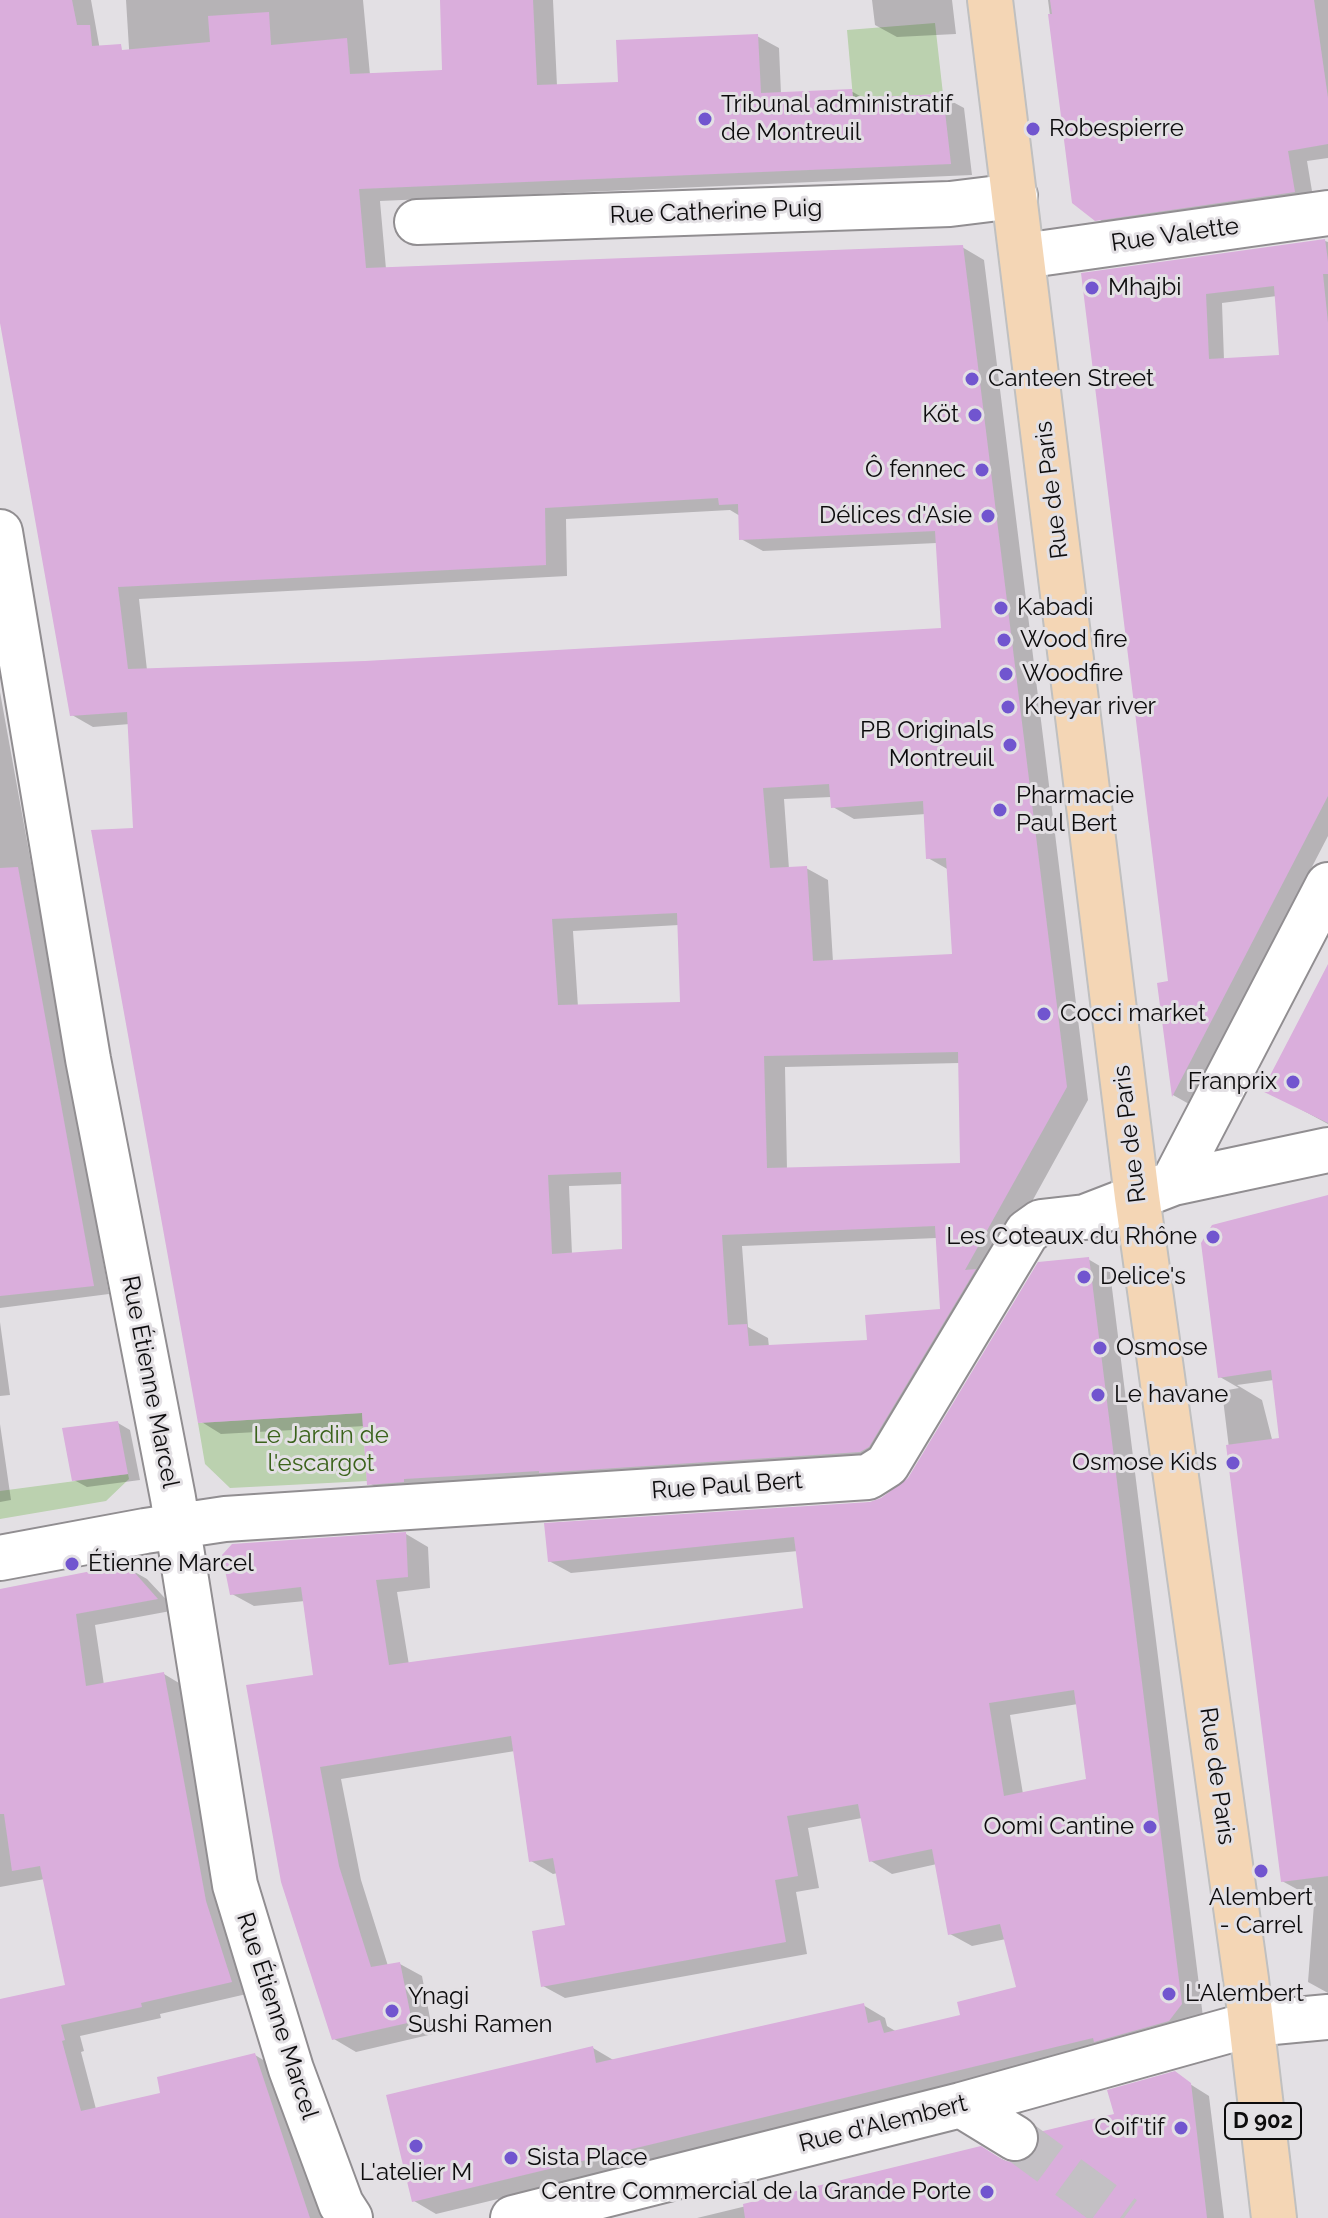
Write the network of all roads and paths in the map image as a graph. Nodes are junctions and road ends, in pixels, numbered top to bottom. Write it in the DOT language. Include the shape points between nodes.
graph roads {
  1 [pos="990,0"];
  2 [pos="1015,196"];
  3 [pos="1328,213"];
  4 [pos="417,222"];
  5 [pos="1023,256"];
  6 [pos="0,532"];
  7 [pos="1328,885"];
  8 [pos="1328,1150"];
  9 [pos="1155,1190"];
  10 [pos="177,1526"];
  11 [pos="0,1558"];
  12 [pos="1328,2017"];
  13 [pos="1252,2024"];
  14 [pos="961,2105"];
  15 [pos="1015,2138"];
  16 [pos="350,2218"];
  17 [pos="513,2218"];
  18 [pos="1274,2218"];
  1 -- 2 [label="main road, Rue de Paris / D 902"];
  2 -- 4 [label="street, Rue Catherine Puig" via="950,204"];
  2 -- 5 [label="main road, Rue de Paris / D 902"];
  3 -- 5 [label="street, Rue Valette"];
  5 -- 9 [label="main road, Rue de Paris / D 902"];
  6 -- 10 [label="street, Rue Étienne Marcel" via="88,1059"];
  7 -- 9 [label="street"];
  8 -- 9 [label="street, Rue Paul Bert"];
  9 -- 10 [label="street, Rue Paul Bert" via="1085,1217 1041,1222 1027,1232 887,1465 868,1477"];
  9 -- 13 [label="main road, Rue de Paris / D 902"];
  10 -- 11 [label="street, Rue Paul Bert"];
  10 -- 16 [label="street, Rue Étienne Marcel" via="235,1885 291,2069"];
  12 -- 13 [label="street, Rue d'Alembert"];
  13 -- 14 [label="street, Rue d'Alembert"];
  13 -- 18 [label="main road, Rue de Paris / D 902"];
  14 -- 15 [label="street"];
  14 -- 17 [label="street, Rue d'Alembert"];
}
